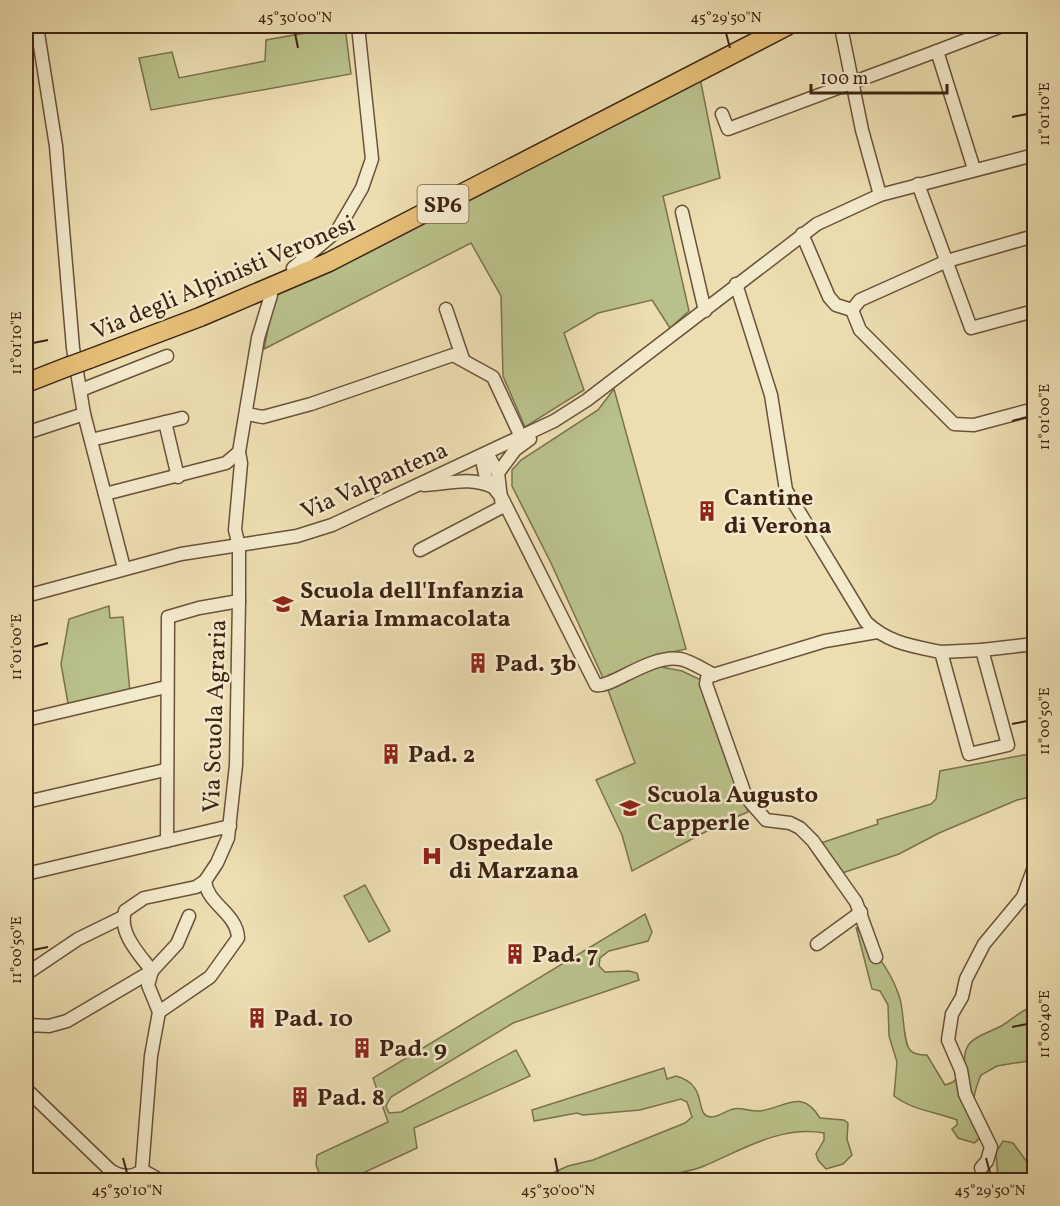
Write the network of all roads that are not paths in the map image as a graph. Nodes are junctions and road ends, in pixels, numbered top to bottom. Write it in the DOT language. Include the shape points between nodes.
graph roads {
  1 [pos="33,26"];
  2 [pos="358,26"];
  3 [pos="787,26"];
  4 [pos="1002,26"];
  5 [pos="842,32"];
  6 [pos="937,51"];
  7 [pos="853,84"];
  8 [pos="722,114"];
  9 [pos="1035,155"];
  10 [pos="974,169"];
  11 [pos="918,184"];
  12 [pos="880,195"];
  13 [pos="682,212"];
  14 [pos="802,234"];
  15 [pos="1035,236"];
  16 [pos="946,261"];
  17 [pos="293,268"];
  18 [pos="736,284"];
  19 [pos="272,295"];
  20 [pos="446,309"];
  21 [pos="852,310"];
  22 [pos="705,311"];
  23 [pos="1035,311"];
  24 [pos="167,356"];
  25 [pos="463,359"];
  26 [pos="26,383"];
  27 [pos="81,390"];
  28 [pos="1035,409"];
  29 [pos="84,414"];
  30 [pos="247,414"];
  31 [pos="182,418"];
  32 [pos="165,422"];
  33 [pos="554,422"];
  34 [pos="26,433"];
  35 [pos="521,437"];
  36 [pos="91,440"];
  37 [pos="239,452"];
  38 [pos="484,454"];
  39 [pos="498,473"];
  40 [pos="178,477"];
  41 [pos="417,485"];
  42 [pos="493,487"];
  43 [pos="105,494"];
  44 [pos="502,498"];
  45 [pos="239,546"];
  46 [pos="420,550"];
  47 [pos="124,568"];
  48 [pos="26,596"];
  49 [pos="239,602"];
  50 [pos="866,621"];
  51 [pos="877,632"];
  52 [pos="840,639"];
  53 [pos="1035,644"];
  54 [pos="982,650"];
  55 [pos="941,652"];
  56 [pos="714,675"];
  57 [pos="166,687"];
  58 [pos="26,720"];
  59 [pos="165,770"];
  60 [pos="26,802"];
  61 [pos="230,826"];
  62 [pos="167,841"];
  63 [pos="1035,867"];
  64 [pos="26,874"];
  65 [pos="205,881"];
  66 [pos="861,912"];
  67 [pos="189,916"];
  68 [pos="123,917"];
  69 [pos="816,944"];
  70 [pos="876,957"];
  71 [pos="152,971"];
  72 [pos="26,974"];
  73 [pos="159,1012"];
  74 [pos="26,1038"];
  75 [pos="26,1089"];
  76 [pos="981,1168"];
  77 [pos="142,1170"];
  78 [pos="160,1180"];
  1 -- 27 [label="street" via="38,33 50,98 68,312"];
  2 -- 17 [label="street" via="372,159 362,188 337,231"];
  3 -- 26 [label="highway, Via degli Alpinisti Veronesi / SP6, bridge" via="329,262 200,317"];
  4 -- 6 [label="street"];
  5 -- 7 [label="street"];
  6 -- 7 [label="street"];
  6 -- 10 [label="street"];
  7 -- 8 [label="street" via="728,129"];
  7 -- 12 [label="street"];
  9 -- 10 [label="street, Via Valpantena"];
  10 -- 11 [label="street, Via Valpantena"];
  11 -- 12 [label="street, Via Valpantena"];
  11 -- 16 [label="street"];
  12 -- 14 [label="street, Via Valpantena" via="841,211"];
  13 -- 22 [label="street"];
  14 -- 18 [label="street, Via Valpantena"];
  14 -- 21 [label="street" via="829,297 836,305"];
  15 -- 16 [label="street"];
  16 -- 21 [label="street" via="860,300"];
  16 -- 23 [label="street" via="972,328"];
  18 -- 22 [label="street, Via Valpantena"];
  18 -- 50 [label="street" via="771,395 786,490"];
  19 -- 30 [label="street" via="258,338"];
  20 -- 25 [label="street"];
  21 -- 28 [label="street" via="860,330 954,424 974,425"];
  22 -- 33 [label="street, Via Valpantena"];
  24 -- 27 [label="street"];
  25 -- 30 [label="street" via="453,355 263,417"];
  25 -- 35 [label="street" via="493,377"];
  27 -- 29 [label="street"];
  29 -- 34 [label="street"];
  29 -- 36 [label="street"];
  30 -- 37 [label="street"];
  31 -- 32 [label="street"];
  32 -- 36 [label="street"];
  32 -- 40 [label="street"];
  33 -- 35 [label="street, Via Valpantena"];
  33 -- 39 [label="street" via="515,450"];
  35 -- 38 [label="street, Via Valpantena"];
  36 -- 43 [label="street"];
  37 -- 40 [label="street" via="226,463"];
  37 -- 45 [label="street" via="235,530"];
  38 -- 39 [label="street"];
  38 -- 41 [label="street, Via Valpantena"];
  38 -- 42 [label="street" via="483,470"];
  39 -- 44 [label="street"];
  40 -- 43 [label="street"];
  41 -- 42 [label="street" via="462,480"];
  41 -- 45 [label="street, Via Valpantena" via="314,531"];
  42 -- 44 [label="street"];
  43 -- 47 [label="street"];
  44 -- 46 [label="street" via="502,507 491,514"];
  44 -- 56 [label="street" via="596,685 604,685 660,659 681,659"];
  45 -- 47 [label="street, Via Valpantena" via="181,554"];
  45 -- 49 [label="street, Via Scuola Agraria"];
  47 -- 48 [label="street, Via Valpantena"];
  49 -- 57 [label="street" via="168,617"];
  49 -- 61 [label="street, Via Scuola Agraria" via="236,765"];
  50 -- 51 [label="street"];
  50 -- 52 [label="street"];
  51 -- 52 [label="street"];
  51 -- 55 [label="street" via="904,646"];
  52 -- 56 [label="street"];
  53 -- 54 [label="street"];
  54 -- 55 [label="street"];
  54 -- 55 [label="street" via="1008,745 969,754"];
  56 -- 66 [label="street" via="707,678 707,691 746,797 766,820 800,828 843,882"];
  57 -- 58 [label="street"];
  57 -- 59 [label="street"];
  59 -- 60 [label="street"];
  59 -- 62 [label="street"];
  61 -- 62 [label="street"];
  61 -- 65 [label="street, Via Scuola Agraria" via="217,863"];
  62 -- 64 [label="street"];
  63 -- 76 [label="street" via="1023,897 984,944 952,1014 948,1040 961,1070 965,1094 992,1147"];
  65 -- 68 [label="street" via="196,887 144,898 128,906"];
  65 -- 73 [label="street" via="208,894 231,918 238,932 235,943 210,977"];
  66 -- 69 [label="street"];
  66 -- 70 [label="street"];
  67 -- 71 [label="street" via="177,944"];
  68 -- 71 [label="street" via="132,944"];
  68 -- 72 [label="street" via="78,939"];
  71 -- 73 [label="street" via="148,985"];
  71 -- 74 [label="street" via="67,1022 28,1025"];
  73 -- 77 [label="street" via="151,1056"];
  75 -- 77 [label="street" via="110,1170 119,1176 134,1176"];
  77 -- 78 [label="street"];
}
